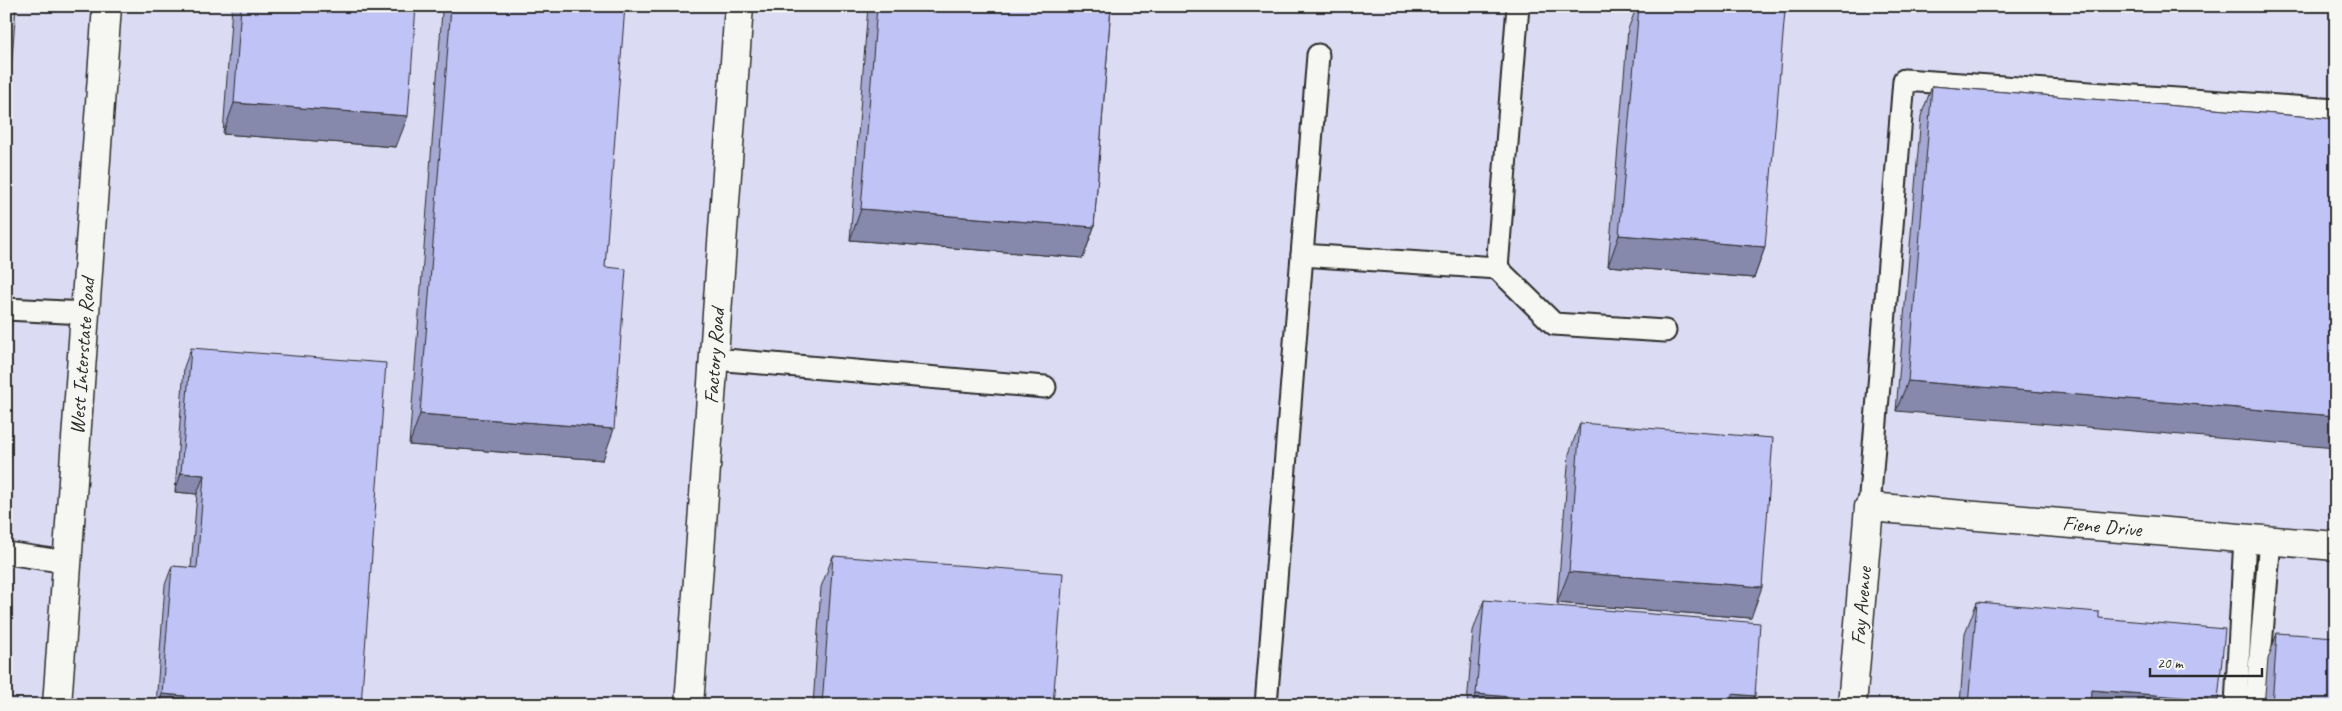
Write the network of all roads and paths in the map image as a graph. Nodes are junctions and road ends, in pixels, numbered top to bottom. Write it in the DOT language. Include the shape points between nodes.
graph roads {
  1 [pos="107,6"];
  2 [pos="740,6"];
  3 [pos="1518,6"];
  4 [pos="1318,55"];
  5 [pos="2336,110"];
  6 [pos="1302,254"];
  7 [pos="1497,268"];
  8 [pos="6,309"];
  9 [pos="85,313"];
  10 [pos="1666,331"];
  11 [pos="714,359"];
  12 [pos="1045,387"];
  13 [pos="1869,506"];
  14 [pos="2258,539"];
  15 [pos="2336,546"];
  16 [pos="6,553"];
  17 [pos="67,562"];
  18 [pos="57,705"];
  19 [pos="689,705"];
  20 [pos="1266,705"];
  21 [pos="1852,705"];
  22 [pos="2236,705"];
  23 [pos="2256,705"];
  1 -- 9 [label="street, West Interstate Road"];
  2 -- 11 [label="street, Factory Road"];
  3 -- 7 [label="lane"];
  4 -- 6 [label="lane"];
  5 -- 13 [label="lane" via="1904,80"];
  6 -- 7 [label="lane"];
  6 -- 20 [label="lane"];
  7 -- 10 [label="lane" via="1554,324"];
  8 -- 9 [label="lane"];
  9 -- 17 [label="street, West Interstate Road"];
  11 -- 12 [label="lane"];
  11 -- 19 [label="street, Factory Road"];
  13 -- 14 [label="street, Fiene Drive"];
  13 -- 21 [label="street, Fay Avenue"];
  14 -- 15 [label="street, Fiene Drive"];
  14 -- 22 [label="lane"];
  14 -- 23 [label="lane"];
  16 -- 17 [label="lane"];
  17 -- 18 [label="street, West Interstate Road"];
}
